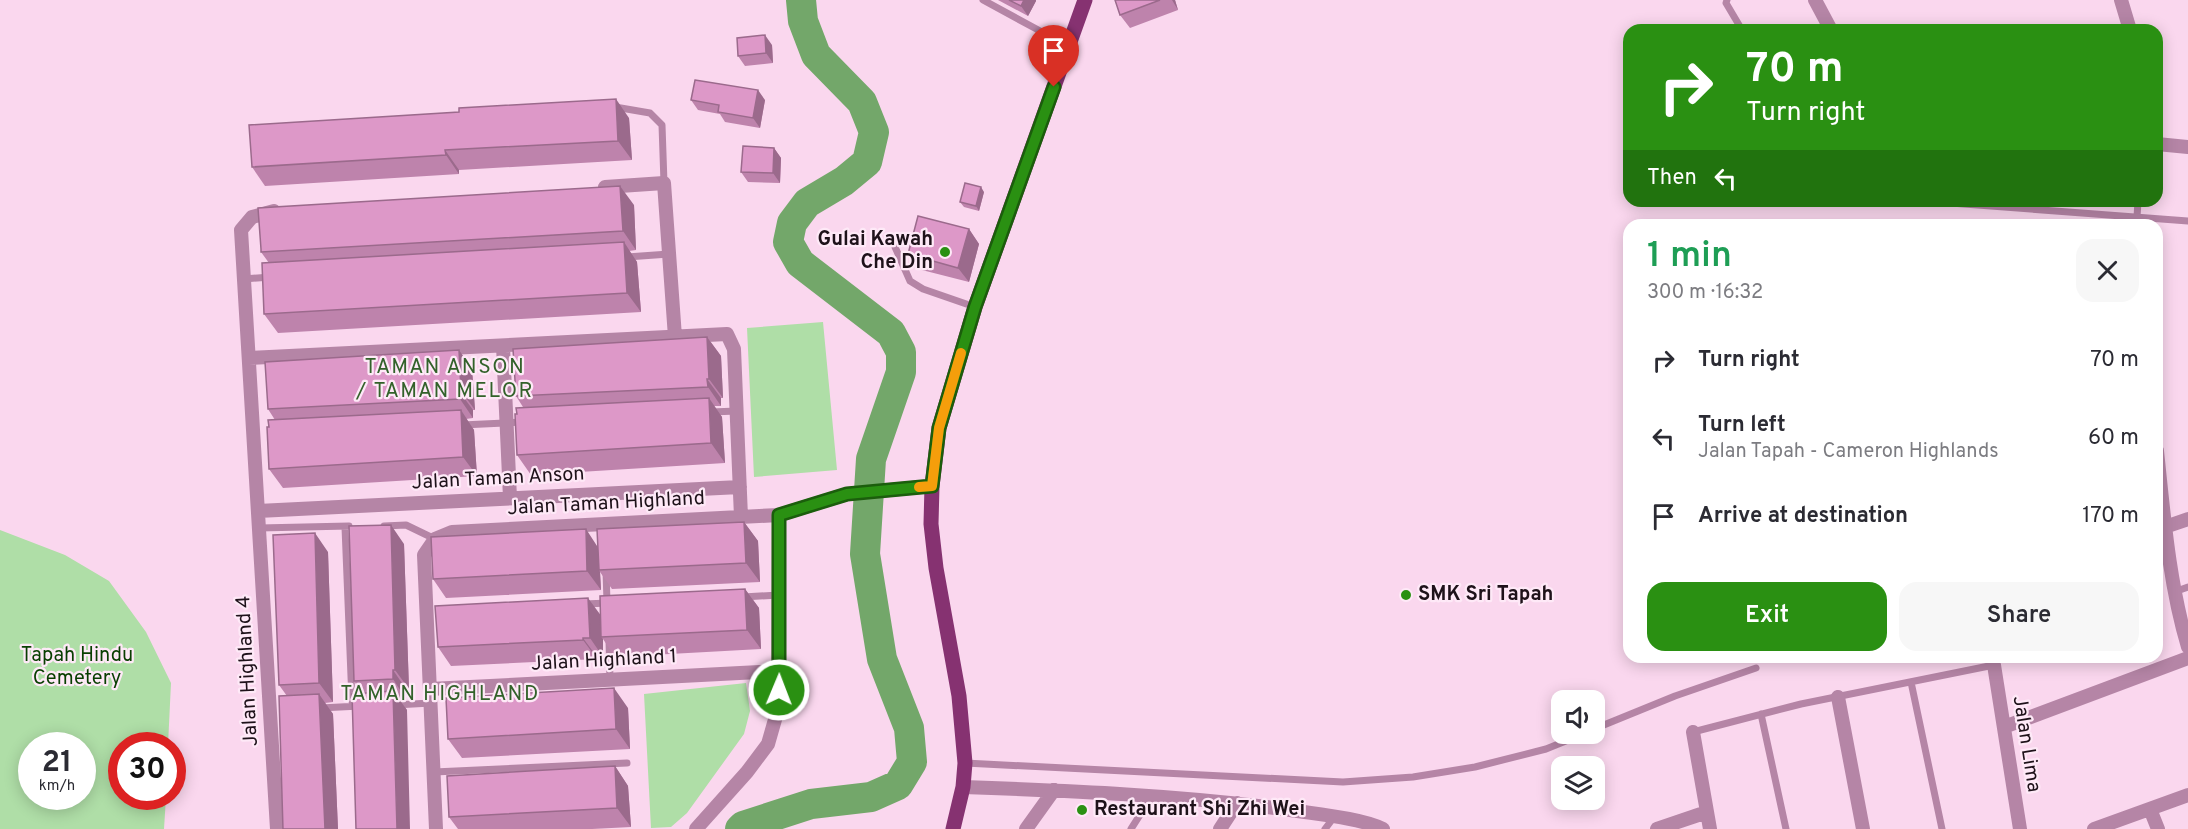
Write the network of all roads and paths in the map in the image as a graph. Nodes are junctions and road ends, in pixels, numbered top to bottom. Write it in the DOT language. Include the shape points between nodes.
graph roads {
  1 [pos="983,0"];
  2 [pos="1085,0"];
  3 [pos="1727,0"];
  4 [pos="1815,0"];
  5 [pos="2121,0"];
  6 [pos="1738,24"];
  7 [pos="1828,24"];
  8 [pos="2128,24"];
  9 [pos="1070,44"];
  10 [pos="611,107"];
  11 [pos="2163,145"];
  12 [pos="2188,147"];
  13 [pos="664,183"];
  14 [pos="592,188"];
  15 [pos="2004,207"];
  16 [pos="2138,207"];
  17 [pos="293,210"];
  18 [pos="2137,217"];
  19 [pos="2157,219"];
  20 [pos="2163,220"];
  21 [pos="2188,222"];
  22 [pos="896,247"];
  23 [pos="669,254"];
  24 [pos="622,257"];
  25 [pos="279,277"];
  26 [pos="244,279"];
  27 [pos="975,307"];
  28 [pos="675,337"];
  29 [pos="503,346"];
  30 [pos="249,358"];
  31 [pos="737,411"];
  32 [pos="702,413"];
  33 [pos="529,421"];
  34 [pos="506,422"];
  35 [pos="449,425"];
  36 [pos="932,486"];
  37 [pos="740,487"];
  38 [pos="510,498"];
  39 [pos="2163,508"];
  40 [pos="258,511"];
  41 [pos="779,515"];
  42 [pos="741,517"];
  43 [pos="2188,519"];
  44 [pos="345,526"];
  45 [pos="355,526"];
  46 [pos="375,526"];
  47 [pos="2165,527"];
  48 [pos="259,528"];
  49 [pos="435,539"];
  50 [pos="605,558"];
  51 [pos="2188,586"];
  52 [pos="2174,592"];
  53 [pos="780,595"];
  54 [pos="734,597"];
  55 [pos="607,603"];
  56 [pos="619,603"];
  57 [pos="573,605"];
  58 [pos="608,614"];
  59 [pos="609,636"];
  60 [pos="2188,647"];
  61 [pos="2188,658"];
  62 [pos="1994,665"];
  63 [pos="1756,668"];
  64 [pos="780,671"];
  65 [pos="610,680"];
  66 [pos="1911,682"];
  67 [pos="430,689"];
  68 [pos="1838,696"];
  69 [pos="430,703"];
  70 [pos="386,705"];
  71 [pos="364,706"];
  72 [pos="353,707"];
  73 [pos="317,709"];
  74 [pos="1761,714"];
  75 [pos="353,718"];
  76 [pos="1605,724"];
  77 [pos="2004,726"];
  78 [pos="1694,732"];
  79 [pos="1558,744"];
  80 [pos="627,763"];
  81 [pos="966,763"];
  82 [pos="434,772"];
  83 [pos="963,787"];
  84 [pos="1054,790"];
  85 [pos="2188,795"];
  86 [pos="1152,796"];
  87 [pos="1237,803"];
  88 [pos="2150,809"];
  89 [pos="1707,812"];
  90 [pos="1334,817"];
  91 [pos="277,829"];
  92 [pos="436,829"];
  93 [pos="696,829"];
  94 [pos="953,829"];
  95 [pos="1026,829"];
  96 [pos="1131,829"];
  97 [pos="1220,829"];
  98 [pos="1325,829"];
  99 [pos="1383,829"];
  100 [pos="1656,829"];
  101 [pos="1710,829"];
  102 [pos="1786,829"];
  103 [pos="1863,829"];
  104 [pos="1942,829"];
  105 [pos="2020,829"];
  106 [pos="2094,829"];
  107 [pos="2158,829"];
  1 -- 9 [label="lane"];
  2 -- 9 [label="main road"];
  3 -- 6 [label="lane"];
  4 -- 7 [label="street"];
  5 -- 8 [label="street"];
  9 -- 27 [label="main road"];
  10 -- 13 [label="lane" via="650,113 662,125"];
  11 -- 12 [label="street"];
  13 -- 14 [label="street"];
  13 -- 23 [label="street"];
  15 -- 18 [label="lane"];
  16 -- 18 [label="lane"];
  17 -- 26 [label="street, Jalan Highland 4" via="252,217 241,230"];
  18 -- 19 [label="lane"];
  20 -- 21 [label="lane"];
  22 -- 27 [label="lane" via="910,282"];
  23 -- 24 [label="lane"];
  23 -- 28 [label="street"];
  25 -- 26 [label="lane"];
  26 -- 30 [label="street, Jalan Highland 4"];
  27 -- 36 [label="main road" via="939,428"];
  28 -- 29 [label="street"];
  28 -- 31 [label="street" via="727,334 734,349"];
  29 -- 30 [label="street"];
  29 -- 34 [label="street"];
  30 -- 40 [label="street, Jalan Highland 4" via="259,435"];
  31 -- 32 [label="lane"];
  31 -- 37 [label="street"];
  33 -- 34 [label="lane"];
  34 -- 35 [label="lane"];
  34 -- 38 [label="street"];
  36 -- 41 [label="street, Jalan Taman Highland" via="847,494"];
  36 -- 81 [label="main road" via="936,568 959,696"];
  37 -- 38 [label="street, Jalan Taman Anson"];
  37 -- 42 [label="street"];
  38 -- 40 [label="street, Jalan Taman Anson"];
  39 -- 47 [label="street"];
  40 -- 48 [label="street, Jalan Highland 4"];
  41 -- 42 [label="street, Jalan Taman Highland"];
  41 -- 53 [label="street"];
  42 -- 49 [label="street, Jalan Taman Highland" via="604,530 452,532"];
  43 -- 47 [label="street"];
  44 -- 45 [label="lane"];
  44 -- 48 [label="lane"];
  44 -- 72 [label="lane"];
  46 -- 49 [label="lane" via="406,525"];
  47 -- 52 [label="street"];
  48 -- 91 [label="street, Jalan Highland 4" via="276,711"];
  49 -- 67 [label="street" via="424,555 432,612"];
  50 -- 55 [label="lane"];
  51 -- 52 [label="lane"];
  52 -- 60 [label="street"];
  53 -- 54 [label="lane"];
  53 -- 64 [label="street"];
  55 -- 56 [label="lane"];
  55 -- 57 [label="lane"];
  55 -- 58 [label="lane"];
  59 -- 65 [label="lane"];
  61 -- 77 [label="street"];
  62 -- 66 [label="lane"];
  62 -- 77 [label="street, Jalan Lima"];
  63 -- 76 [label="lane"];
  64 -- 65 [label="street, Jalan Highland 1"];
  64 -- 93 [label="street" via="778,710 768,744"];
  65 -- 67 [label="street, Jalan Highland 1"];
  66 -- 68 [label="lane"];
  66 -- 104 [label="lane"];
  67 -- 69 [label="street"];
  68 -- 74 [label="lane"];
  68 -- 103 [label="street"];
  69 -- 70 [label="lane"];
  69 -- 82 [label="street"];
  71 -- 72 [label="lane"];
  72 -- 73 [label="lane"];
  72 -- 75 [label="lane"];
  74 -- 78 [label="lane"];
  74 -- 102 [label="lane"];
  77 -- 105 [label="street, Jalan Lima"];
  78 -- 89 [label="street"];
  79 -- 81 [label="lane" via="1475,767 1343,782"];
  80 -- 82 [label="lane"];
  81 -- 83 [label="main road"];
  82 -- 92 [label="street"];
  83 -- 84 [label="street"];
  83 -- 94 [label="main road"];
  84 -- 86 [label="street"];
  84 -- 95 [label="street"];
  85 -- 88 [label="street"];
  86 -- 87 [label="street"];
  86 -- 96 [label="lane"];
  87 -- 90 [label="street"];
  87 -- 97 [label="street"];
  88 -- 106 [label="street"];
  88 -- 107 [label="street"];
  89 -- 100 [label="street"];
  89 -- 101 [label="street"];
  90 -- 98 [label="lane"];
  90 -- 99 [label="street"];
}
